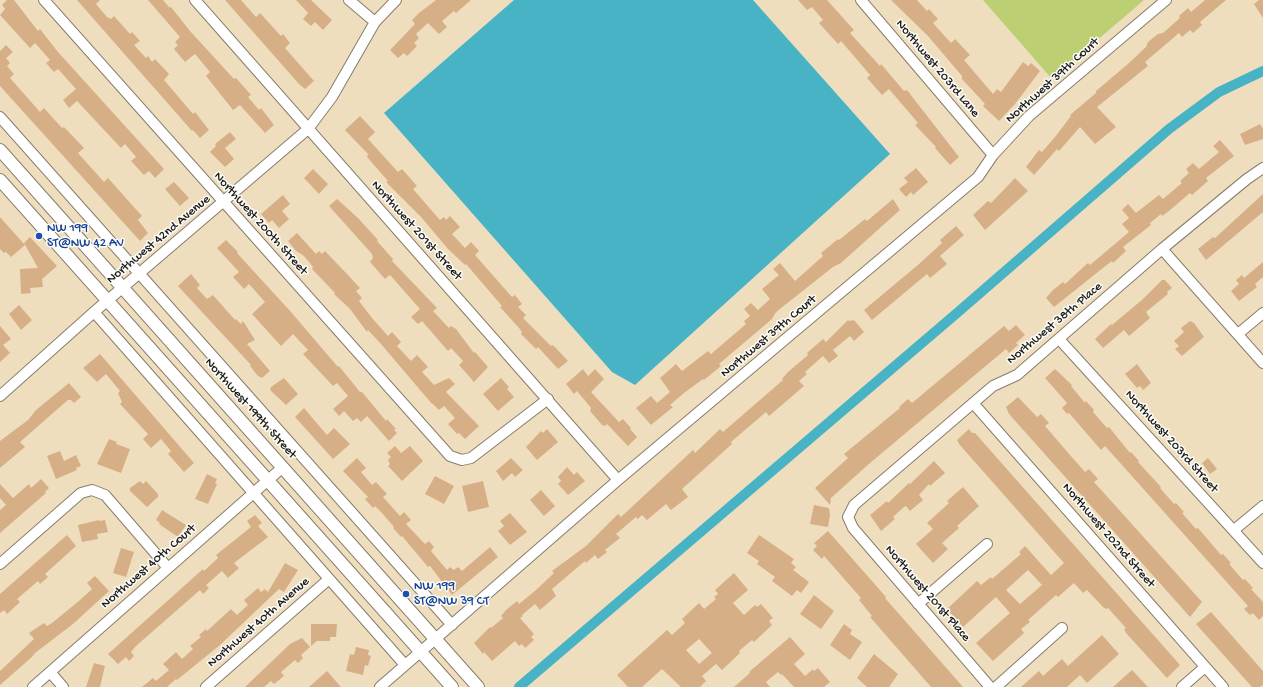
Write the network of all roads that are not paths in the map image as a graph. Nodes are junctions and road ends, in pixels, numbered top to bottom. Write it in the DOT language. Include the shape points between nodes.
graph roads {
  1 [pos="44,0"];
  2 [pos="195,0"];
  3 [pos="349,0"];
  4 [pos="396,0"];
  5 [pos="861,0"];
  6 [pos="1166,0"];
  7 [pos="375,22"];
  8 [pos="0,117"];
  9 [pos="308,130"];
  10 [pos="0,150"];
  11 [pos="993,155"];
  12 [pos="1263,168"];
  13 [pos="0,180"];
  14 [pos="223,203"];
  15 [pos="1162,249"];
  16 [pos="139,273"];
  17 [pos="122,288"];
  18 [pos="107,301"];
  19 [pos="94,312"];
  20 [pos="1263,313"];
  21 [pos="1238,334"];
  22 [pos="1059,339"];
  23 [pos="1263,363"];
  24 [pos="0,396"];
  25 [pos="548,399"];
  26 [pos="973,403"];
  27 [pos="283,467"];
  28 [pos="618,480"];
  29 [pos="267,481"];
  30 [pos="253,493"];
  31 [pos="1263,506"];
  32 [pos="848,517"];
  33 [pos="1234,530"];
  34 [pos="987,544"];
  35 [pos="1263,563"];
  36 [pos="0,564"];
  37 [pos="168,568"];
  38 [pos="329,579"];
  39 [pos="918,604"];
  40 [pos="452,625"];
  41 [pos="1062,628"];
  42 [pos="436,639"];
  43 [pos="421,652"];
  44 [pos="406,665"];
  45 [pos="1205,667"];
  46 [pos="50,672"];
  47 [pos="33,687"];
  48 [pos="63,687"];
  49 [pos="206,687"];
  50 [pos="380,687"];
  51 [pos="452,687"];
  52 [pos="478,687"];
  53 [pos="990,687"];
  54 [pos="996,687"];
  55 [pos="1182,687"];
  56 [pos="1223,687"];
  1 -- 14 [label="street, Northwest 200th Street"];
  2 -- 9 [label="street, Northwest 201st Street"];
  3 -- 7 [label="street"];
  4 -- 7 [label="street, Northwest 42nd Avenue"];
  5 -- 11 [label="street, Northwest 203rd Lane"];
  6 -- 11 [label="street, Northwest 39th Court" via="1029,116"];
  7 -- 9 [label="street, Northwest 42nd Avenue" via="332,97"];
  8 -- 16 [label="street"];
  9 -- 14 [label="street, Northwest 42nd Avenue"];
  9 -- 25 [label="street, Northwest 201st Street"];
  10 -- 17 [label="main road, Northwest 199th Street"];
  11 -- 28 [label="street, Northwest 39th Court" via="978,177"];
  12 -- 15 [label="street, Northwest 38th Place"];
  13 -- 18 [label="main road"];
  14 -- 16 [label="street, Northwest 42nd Avenue"];
  14 -- 25 [label="street, Northwest 200th Street" via="450,456 462,460 471,458"];
  15 -- 21 [label="street"];
  15 -- 22 [label="street, Northwest 38th Place"];
  16 -- 17 [label="street, Northwest 42nd Avenue"];
  16 -- 40 [label="street"];
  17 -- 18 [label="street, Northwest 42nd Avenue"];
  17 -- 27 [label="main road, Northwest 199th Street"];
  18 -- 19 [label="street, Northwest 42nd Avenue"];
  18 -- 29 [label="main road"];
  19 -- 24 [label="street, Northwest 42nd Avenue"];
  19 -- 30 [label="street"];
  20 -- 21 [label="street"];
  21 -- 23 [label="street"];
  22 -- 26 [label="street, Northwest 38th Place" via="1017,375 993,386"];
  22 -- 33 [label="street, Northwest 203rd Street"];
  25 -- 28 [label="street, Northwest 201st Street"];
  26 -- 32 [label="street, Northwest 38th Place" via="854,505"];
  26 -- 45 [label="street, Northwest 202nd Street"];
  27 -- 29 [label="street, Northwest 40th Court"];
  27 -- 42 [label="main road, Northwest 199th Street"];
  28 -- 40 [label="street, Northwest 39th Court"];
  29 -- 30 [label="street, Northwest 40th Court"];
  29 -- 43 [label="main road"];
  30 -- 37 [label="street, Northwest 40th Court"];
  30 -- 38 [label="street"];
  31 -- 33 [label="street"];
  32 -- 39 [label="street, Northwest 201st Place" via="853,528"];
  33 -- 35 [label="street, Northwest 203rd Street"];
  34 -- 39 [label="street"];
  36 -- 37 [label="street" via="81,493 92,490 105,495"];
  37 -- 46 [label="street, Northwest 40th Court"];
  38 -- 44 [label="street"];
  38 -- 49 [label="street, Northwest 40th Avenue"];
  39 -- 53 [label="street, Northwest 201st Place"];
  40 -- 42 [label="street, Northwest 39th Court"];
  41 -- 54 [label="street"];
  42 -- 43 [label="street, Northwest 39th Court"];
  42 -- 52 [label="main road, Northwest 199th Street"];
  43 -- 44 [label="street, Northwest 39th Court"];
  43 -- 51 [label="main road"];
  44 -- 50 [label="street, Northwest 39th Court"];
  45 -- 55 [label="street"];
  45 -- 56 [label="street, Northwest 202nd Street"];
  46 -- 47 [label="street, Northwest 40th Court"];
  46 -- 48 [label="street"];
}
